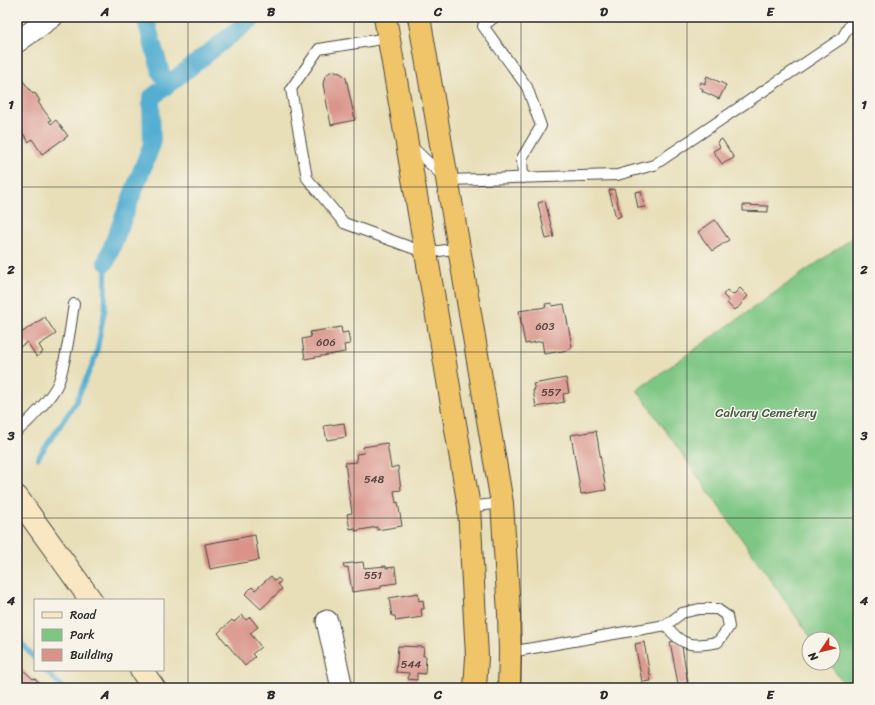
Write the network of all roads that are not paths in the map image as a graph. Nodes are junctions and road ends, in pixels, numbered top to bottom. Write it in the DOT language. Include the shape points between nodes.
graph roads {
  1 [pos="52,17"];
  2 [pos="419,17"];
  3 [pos="495,17"];
  4 [pos="850,17"];
  5 [pos="386,27"];
  6 [pos="17,42"];
  7 [pos="407,142"];
  8 [pos="523,178"];
  9 [pos="447,180"];
  10 [pos="459,248"];
  11 [pos="426,253"];
  12 [pos="74,304"];
  13 [pos="17,431"];
  14 [pos="17,497"];
  15 [pos="502,503"];
  16 [pos="469,507"];
  17 [pos="90,599"];
  18 [pos="327,621"];
  19 [pos="666,625"];
  20 [pos="510,652"];
  21 [pos="142,671"];
  22 [pos="154,688"];
  23 [pos="342,688"];
  24 [pos="475,688"];
  25 [pos="509,688"];
  1 -- 6 [label="street"];
  2 -- 9 [label="highway"];
  3 -- 8 [label="lane" via="483,26 526,87 541,126 522,158"];
  4 -- 8 [label="lane" via="851,23 842,38 654,165 617,175"];
  5 -- 7 [label="highway"];
  5 -- 11 [label="lane" via="319,49 291,89 307,178 344,223"];
  7 -- 9 [label="lane"];
  7 -- 11 [label="highway"];
  8 -- 9 [label="lane"];
  9 -- 10 [label="highway"];
  10 -- 11 [label="lane"];
  10 -- 15 [label="highway"];
  11 -- 16 [label="highway"];
  12 -- 13 [label="lane" via="58,383 42,406"];
  14 -- 17 [label="main road"];
  15 -- 16 [label="lane"];
  15 -- 20 [label="highway"];
  16 -- 24 [label="highway" via="477,657"];
  18 -- 23 [label="street"];
  19 -- 19 [label="lane" via="682,613 699,609 717,609 727,616 729,627 718,642 700,645 687,644"];
  19 -- 20 [label="lane"];
  20 -- 25 [label="highway"];
  21 -- 22 [label="main road"];
}
